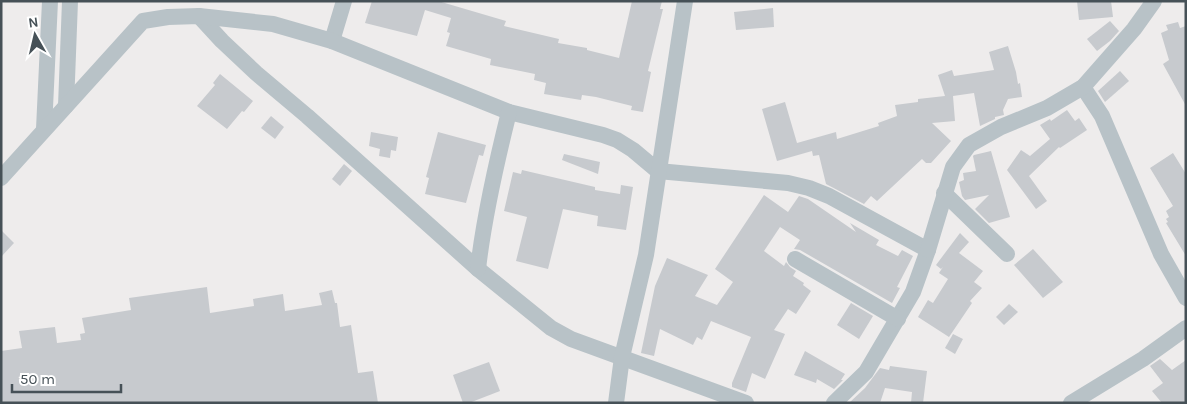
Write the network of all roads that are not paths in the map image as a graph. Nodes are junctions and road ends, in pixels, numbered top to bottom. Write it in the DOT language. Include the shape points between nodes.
graph roads {
  1 [pos="50,1"];
  2 [pos="70,1"];
  3 [pos="344,1"];
  4 [pos="685,1"];
  5 [pos="1154,1"];
  6 [pos="199,16"];
  7 [pos="332,41"];
  8 [pos="1083,87"];
  9 [pos="66,106"];
  10 [pos="509,112"];
  11 [pos="44,129"];
  12 [pos="5,166"];
  13 [pos="658,171"];
  14 [pos="944,194"];
  15 [pos="928,250"];
  16 [pos="1008,254"];
  17 [pos="795,259"];
  18 [pos="478,270"];
  19 [pos="1186,298"];
  20 [pos="898,318"];
  21 [pos="1186,328"];
  22 [pos="622,357"];
  23 [pos="616,403"];
  24 [pos="746,403"];
  25 [pos="834,403"];
  26 [pos="1071,403"];
  1 -- 11 [label="street"];
  2 -- 9 [label="street"];
  3 -- 7 [label="street"];
  4 -- 13 [label="street"];
  5 -- 8 [label="street"];
  6 -- 7 [label="street" via="273,24"];
  6 -- 9 [label="street" via="143,21"];
  6 -- 18 [label="street" via="256,73"];
  7 -- 10 [label="street"];
  8 -- 14 [label="street" via="1047,108 969,144 953,167"];
  8 -- 19 [label="street" via="1102,116 1161,254"];
  9 -- 11 [label="street"];
  10 -- 13 [label="street" via="617,140"];
  10 -- 18 [label="street" via="488,199"];
  11 -- 12 [label="street"];
  13 -- 15 [label="street" via="788,183 809,188"];
  13 -- 22 [label="street" via="646,255"];
  14 -- 15 [label="street"];
  14 -- 16 [label="street"];
  15 -- 20 [label="street" via="913,292"];
  17 -- 20 [label="street"];
  18 -- 22 [label="street" via="551,328 571,339"];
  20 -- 25 [label="street" via="866,372"];
  21 -- 26 [label="street"];
  22 -- 23 [label="street"];
  22 -- 24 [label="street"];
}
